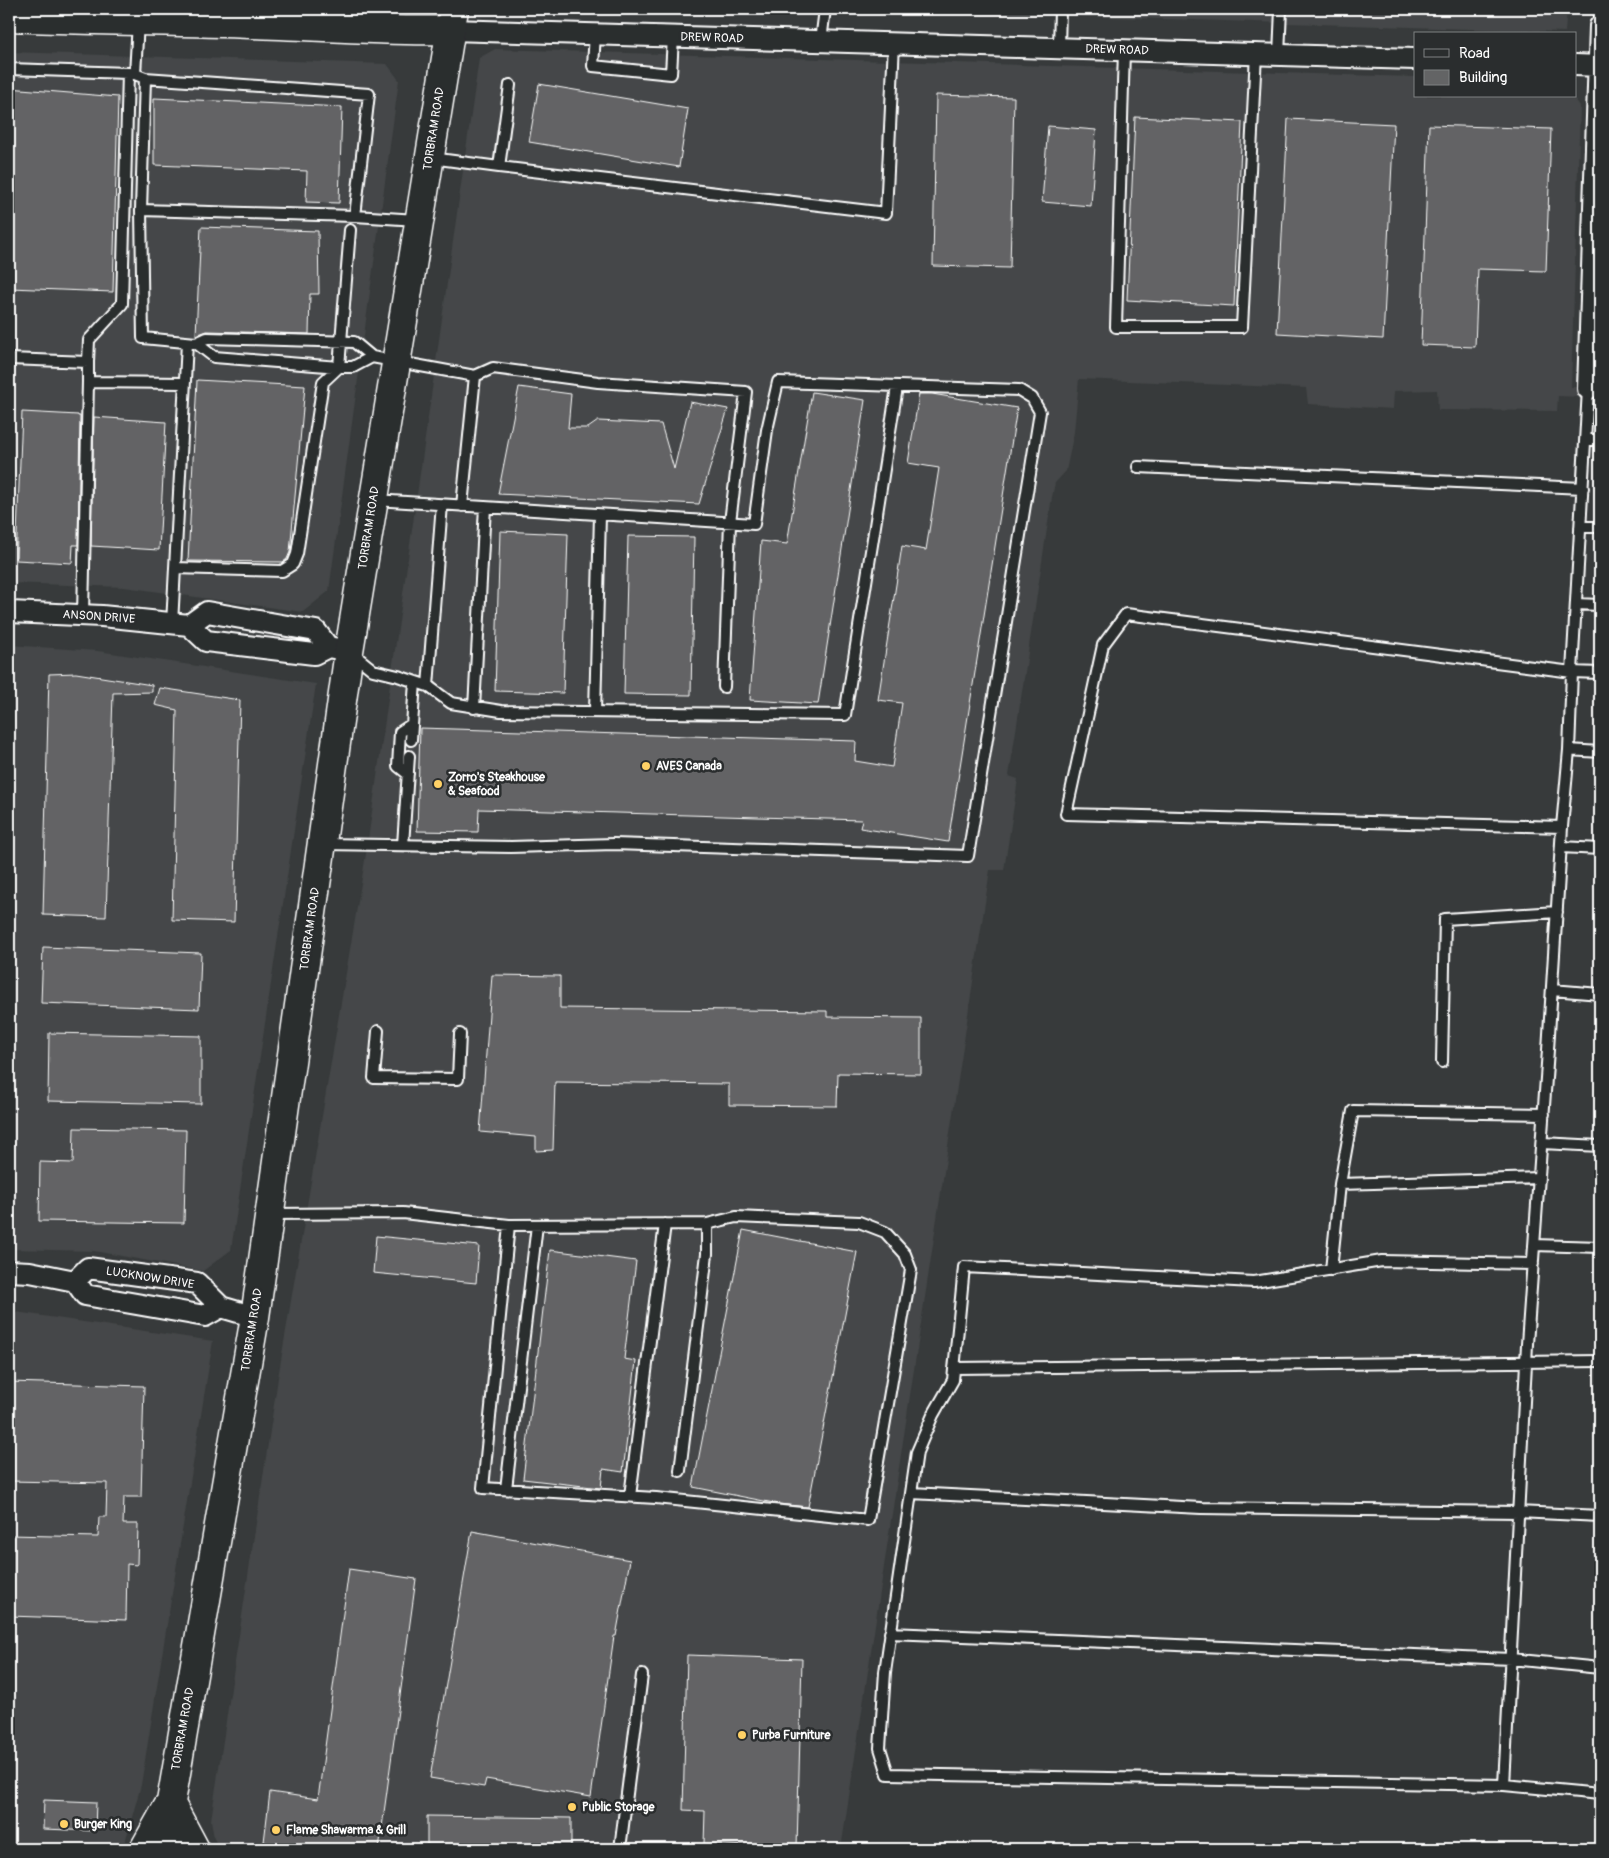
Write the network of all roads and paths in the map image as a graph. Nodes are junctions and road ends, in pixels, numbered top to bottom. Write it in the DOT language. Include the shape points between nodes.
graph roads {
  1 [pos="825,9"];
  2 [pos="1060,9"];
  3 [pos="1281,9"];
  4 [pos="9,17"];
  5 [pos="452,19"];
  6 [pos="138,22"];
  7 [pos="1600,26"];
  8 [pos="595,34"];
  9 [pos="673,37"];
  10 [pos="821,41"];
  11 [pos="894,43"];
  12 [pos="1059,48"];
  13 [pos="1124,50"];
  14 [pos="1256,54"];
  15 [pos="1279,55"];
  16 [pos="1414,59"];
  17 [pos="1576,65"];
  18 [pos="1600,66"];
  19 [pos="9,68"];
  20 [pos="136,75"];
  21 [pos="510,85"];
  22 [pos="430,158"];
  23 [pos="499,168"];
  24 [pos="141,210"];
  25 [pos="356,216"];
  26 [pos="419,220"];
  27 [pos="350,230"];
  28 [pos="341,341"];
  29 [pos="192,343"];
  30 [pos="9,359"];
  31 [pos="384,359"];
  32 [pos="88,362"];
  33 [pos="339,367"];
  34 [pos="475,376"];
  35 [pos="88,382"];
  36 [pos="184,383"];
  37 [pos="897,387"];
  38 [pos="1588,389"];
  39 [pos="1586,440"];
  40 [pos="1600,440"];
  41 [pos="1138,467"];
  42 [pos="1583,488"];
  43 [pos="374,500"];
  44 [pos="442,504"];
  45 [pos="462,506"];
  46 [pos="485,507"];
  47 [pos="600,515"];
  48 [pos="730,522"];
  49 [pos="1580,527"];
  50 [pos="1600,527"];
  51 [pos="175,568"];
  52 [pos="1576,604"];
  53 [pos="1600,604"];
  54 [pos="9,612"];
  55 [pos="83,615"];
  56 [pos="180,625"];
  57 [pos="339,649"];
  58 [pos="1572,672"];
  59 [pos="1600,673"];
  60 [pos="416,682"];
  61 [pos="428,686"];
  62 [pos="724,687"];
  63 [pos="474,708"];
  64 [pos="595,712"];
  65 [pos="412,724"];
  66 [pos="411,740"];
  67 [pos="1569,750"];
  68 [pos="1600,752"];
  69 [pos="409,756"];
  70 [pos="408,774"];
  71 [pos="1562,827"];
  72 [pos="322,844"];
  73 [pos="402,846"];
  74 [pos="1561,847"];
  75 [pos="1600,849"];
  76 [pos="1557,912"];
  77 [pos="1552,990"];
  78 [pos="1600,994"];
  79 [pos="378,1031"];
  80 [pos="460,1034"];
  81 [pos="1442,1062"];
  82 [pos="1544,1114"];
  83 [pos="1542,1143"];
  84 [pos="1600,1146"];
  85 [pos="1539,1178"];
  86 [pos="1340,1184"];
  87 [pos="270,1214"];
  88 [pos="665,1224"];
  89 [pos="707,1224"];
  90 [pos="509,1225"];
  91 [pos="537,1225"];
  92 [pos="1534,1245"];
  93 [pos="1600,1247"];
  94 [pos="1533,1264"];
  95 [pos="1331,1270"];
  96 [pos="9,1271"];
  97 [pos="75,1281"];
  98 [pos="220,1307"];
  99 [pos="255,1316"];
  100 [pos="1526,1361"];
  101 [pos="1600,1361"];
  102 [pos="954,1368"];
  103 [pos="680,1471"];
  104 [pos="506,1489"];
  105 [pos="912,1492"];
  106 [pos="630,1496"];
  107 [pos="1518,1512"];
  108 [pos="1600,1516"];
  109 [pos="890,1633"];
  110 [pos="1511,1659"];
  111 [pos="1600,1668"];
  112 [pos="642,1674"];
  113 [pos="1504,1785"];
  114 [pos="1600,1794"];
  115 [pos="170,1802"];
  116 [pos="144,1849"];
  117 [pos="168,1849"];
  118 [pos="195,1849"];
  119 [pos="620,1849"];
  1 -- 10 [label="lane"];
  2 -- 12 [label="lane"];
  3 -- 15 [label="lane"];
  4 -- 6 [label="main road, DREW ROAD"];
  5 -- 6 [label="main road, DREW ROAD" via="404,31"];
  5 -- 8 [label="street, DREW ROAD"];
  5 -- 22 [label="main road, TORBRAM ROAD"];
  6 -- 20 [label="lane"];
  7 -- 18 [label="street"];
  8 -- 9 [label="street, DREW ROAD"];
  8 -- 9 [label="lane" via="593,66 671,74"];
  9 -- 10 [label="street, DREW ROAD"];
  10 -- 11 [label="street, DREW ROAD"];
  11 -- 12 [label="street, DREW ROAD"];
  11 -- 23 [label="lane" via="886,213"];
  12 -- 13 [label="street, DREW ROAD"];
  13 -- 14 [label="street, DREW ROAD"];
  13 -- 14 [label="lane" via="1116,327 1242,327"];
  14 -- 15 [label="street, DREW ROAD"];
  15 -- 16 [label="street, DREW ROAD"];
  17 -- 18 [label="street"];
  18 -- 38 [label="street"];
  19 -- 20 [label="lane"];
  20 -- 24 [label="lane"];
  20 -- 25 [label="lane" via="369,94"];
  20 -- 32 [label="lane" via="122,304 88,340"];
  21 -- 23 [label="lane"];
  22 -- 23 [label="lane"];
  22 -- 26 [label="main road, TORBRAM ROAD"];
  24 -- 25 [label="lane"];
  24 -- 29 [label="lane" via="143,338"];
  25 -- 26 [label="lane"];
  26 -- 31 [label="main road, TORBRAM ROAD"];
  27 -- 28 [label="lane"];
  28 -- 29 [label="lane" via="207,338"];
  28 -- 31 [label="lane" via="354,342"];
  28 -- 33 [label="lane"];
  29 -- 33 [label="lane" via="214,357"];
  29 -- 36 [label="lane"];
  30 -- 32 [label="lane"];
  31 -- 33 [label="lane"];
  31 -- 34 [label="lane"];
  31 -- 43 [label="main road, TORBRAM ROAD"];
  32 -- 35 [label="lane"];
  33 -- 51 [label="lane" via="323,382 293,564 282,571"];
  34 -- 45 [label="lane"];
  34 -- 48 [label="lane" via="493,368 598,382 746,392"];
  35 -- 36 [label="lane"];
  35 -- 55 [label="lane"];
  36 -- 51 [label="lane"];
  37 -- 48 [label="lane" via="778,382 767,430 754,524"];
  37 -- 64 [label="lane" via="845,715"];
  37 -- 73 [label="lane" via="1019,390 1032,398 1040,412 968,856 614,844"];
  38 -- 39 [label="lane"];
  39 -- 40 [label="lane"];
  39 -- 42 [label="lane"];
  41 -- 42 [label="lane"];
  42 -- 49 [label="lane"];
  43 -- 44 [label="lane"];
  43 -- 57 [label="main road, TORBRAM ROAD"];
  44 -- 45 [label="lane"];
  44 -- 61 [label="lane"];
  45 -- 46 [label="lane"];
  46 -- 47 [label="lane"];
  46 -- 63 [label="lane"];
  47 -- 48 [label="lane"];
  47 -- 64 [label="lane"];
  48 -- 62 [label="lane"];
  49 -- 50 [label="lane"];
  49 -- 52 [label="lane"];
  51 -- 56 [label="lane"];
  52 -- 53 [label="lane"];
  52 -- 58 [label="lane"];
  54 -- 55 [label="street, ANSON DRIVE"];
  55 -- 56 [label="street, ANSON DRIVE"];
  56 -- 57 [label="street" via="206,641 314,654"];
  56 -- 57 [label="street" via="207,612 316,631"];
  57 -- 60 [label="lane" via="373,670"];
  57 -- 72 [label="main road, TORBRAM ROAD"];
  58 -- 59 [label="lane"];
  58 -- 67 [label="lane"];
  58 -- 71 [label="lane" via="1126,614 1103,645 1066,814"];
  60 -- 61 [label="lane"];
  60 -- 65 [label="lane"];
  61 -- 63 [label="lane" via="450,703"];
  63 -- 64 [label="lane"];
  65 -- 66 [label="lane"];
  65 -- 70 [label="lane" via="400,732 398,766"];
  67 -- 68 [label="lane"];
  67 -- 71 [label="lane"];
  69 -- 70 [label="lane"];
  70 -- 73 [label="lane"];
  71 -- 74 [label="lane"];
  72 -- 73 [label="lane"];
  72 -- 87 [label="main road, TORBRAM ROAD"];
  74 -- 75 [label="lane"];
  74 -- 76 [label="lane"];
  76 -- 77 [label="lane"];
  76 -- 81 [label="lane" via="1445,919"];
  77 -- 78 [label="lane"];
  77 -- 82 [label="lane"];
  79 -- 80 [label="lane" via="374,1078 458,1079"];
  82 -- 83 [label="lane"];
  82 -- 86 [label="lane" via="1353,1111"];
  83 -- 84 [label="lane"];
  83 -- 85 [label="lane"];
  85 -- 86 [label="lane"];
  85 -- 92 [label="lane"];
  86 -- 95 [label="lane"];
  87 -- 90 [label="lane" via="403,1213"];
  87 -- 99 [label="main road, TORBRAM ROAD"];
  88 -- 89 [label="lane"];
  88 -- 91 [label="lane"];
  88 -- 106 [label="lane"];
  89 -- 103 [label="lane" via="707,1254"];
  89 -- 106 [label="lane" via="736,1217 859,1222 885,1232 905,1254 911,1270 868,1520"];
  90 -- 91 [label="lane"];
  90 -- 104 [label="lane" via="483,1488"];
  91 -- 104 [label="lane"];
  92 -- 93 [label="lane"];
  92 -- 94 [label="lane"];
  94 -- 95 [label="lane" via="1382,1261"];
  94 -- 100 [label="lane"];
  95 -- 102 [label="lane" via="1254,1282 964,1267"];
  96 -- 97 [label="street"];
  97 -- 98 [label="street" via="85,1295 204,1316"];
  97 -- 98 [label="street, LUCKNOW DRIVE" via="88,1268 197,1283"];
  98 -- 99 [label="street"];
  99 -- 115 [label="main road, TORBRAM ROAD"];
  100 -- 101 [label="lane"];
  100 -- 102 [label="lane"];
  100 -- 107 [label="lane"];
  102 -- 105 [label="lane" via="953,1380 918,1452"];
  104 -- 106 [label="lane"];
  105 -- 107 [label="lane" via="1201,1508"];
  105 -- 109 [label="lane"];
  107 -- 108 [label="lane"];
  107 -- 110 [label="lane"];
  109 -- 110 [label="lane"];
  109 -- 113 [label="lane" via="880,1748 888,1774"];
  110 -- 111 [label="lane"];
  110 -- 113 [label="lane"];
  112 -- 119 [label="lane"];
  113 -- 114 [label="lane"];
  115 -- 116 [label="main road"];
  115 -- 117 [label="main road, TORBRAM ROAD"];
  115 -- 118 [label="main road"];
}
